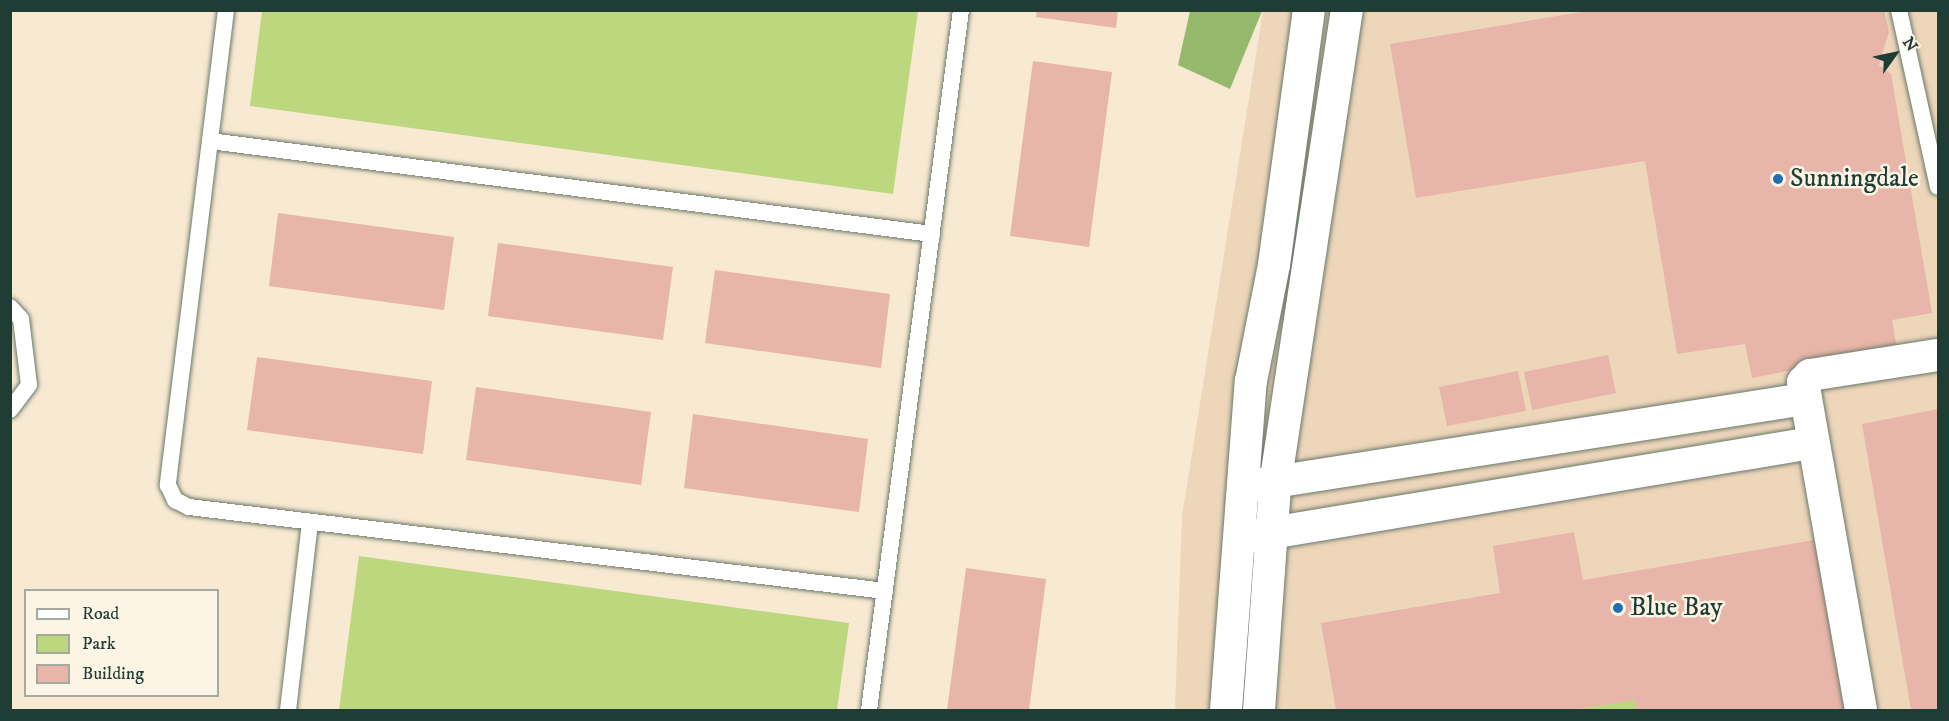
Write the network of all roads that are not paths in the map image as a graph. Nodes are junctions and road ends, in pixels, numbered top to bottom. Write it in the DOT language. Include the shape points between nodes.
graph roads {
  1 [pos="226,10"];
  2 [pos="961,10"];
  3 [pos="1309,10"];
  4 [pos="1347,10"];
  5 [pos="1899,10"];
  6 [pos="210,141"];
  7 [pos="1938,187"];
  8 [pos="932,234"];
  9 [pos="10,308"];
  10 [pos="1938,355"];
  11 [pos="1804,399"];
  12 [pos="10,410"];
  13 [pos="1811,443"];
  14 [pos="1239,485"];
  15 [pos="1275,485"];
  16 [pos="310,522"];
  17 [pos="1237,536"];
  18 [pos="1272,536"];
  19 [pos="885,591"];
  20 [pos="288,711"];
  21 [pos="869,711"];
  22 [pos="1226,711"];
  23 [pos="1259,711"];
  24 [pos="1861,711"];
  1 -- 6 [label="lane"];
  2 -- 8 [label="lane"];
  3 -- 14 [label="street"];
  4 -- 15 [label="street"];
  5 -- 7 [label="lane"];
  6 -- 8 [label="lane"];
  6 -- 16 [label="lane" via="168,485 175,500 189,507"];
  8 -- 19 [label="lane"];
  9 -- 12 [label="lane" via="21,319 29,385"];
  10 -- 11 [label="street" via="1810,375 1803,382"];
  11 -- 13 [label="street"];
  11 -- 15 [label="street"];
  13 -- 18 [label="street"];
  13 -- 24 [label="street"];
  14 -- 15 [label="street"];
  14 -- 17 [label="street"];
  15 -- 18 [label="street"];
  16 -- 19 [label="lane"];
  16 -- 20 [label="lane"];
  17 -- 18 [label="street"];
  17 -- 22 [label="street"];
  18 -- 23 [label="street"];
  19 -- 21 [label="lane"];
}
